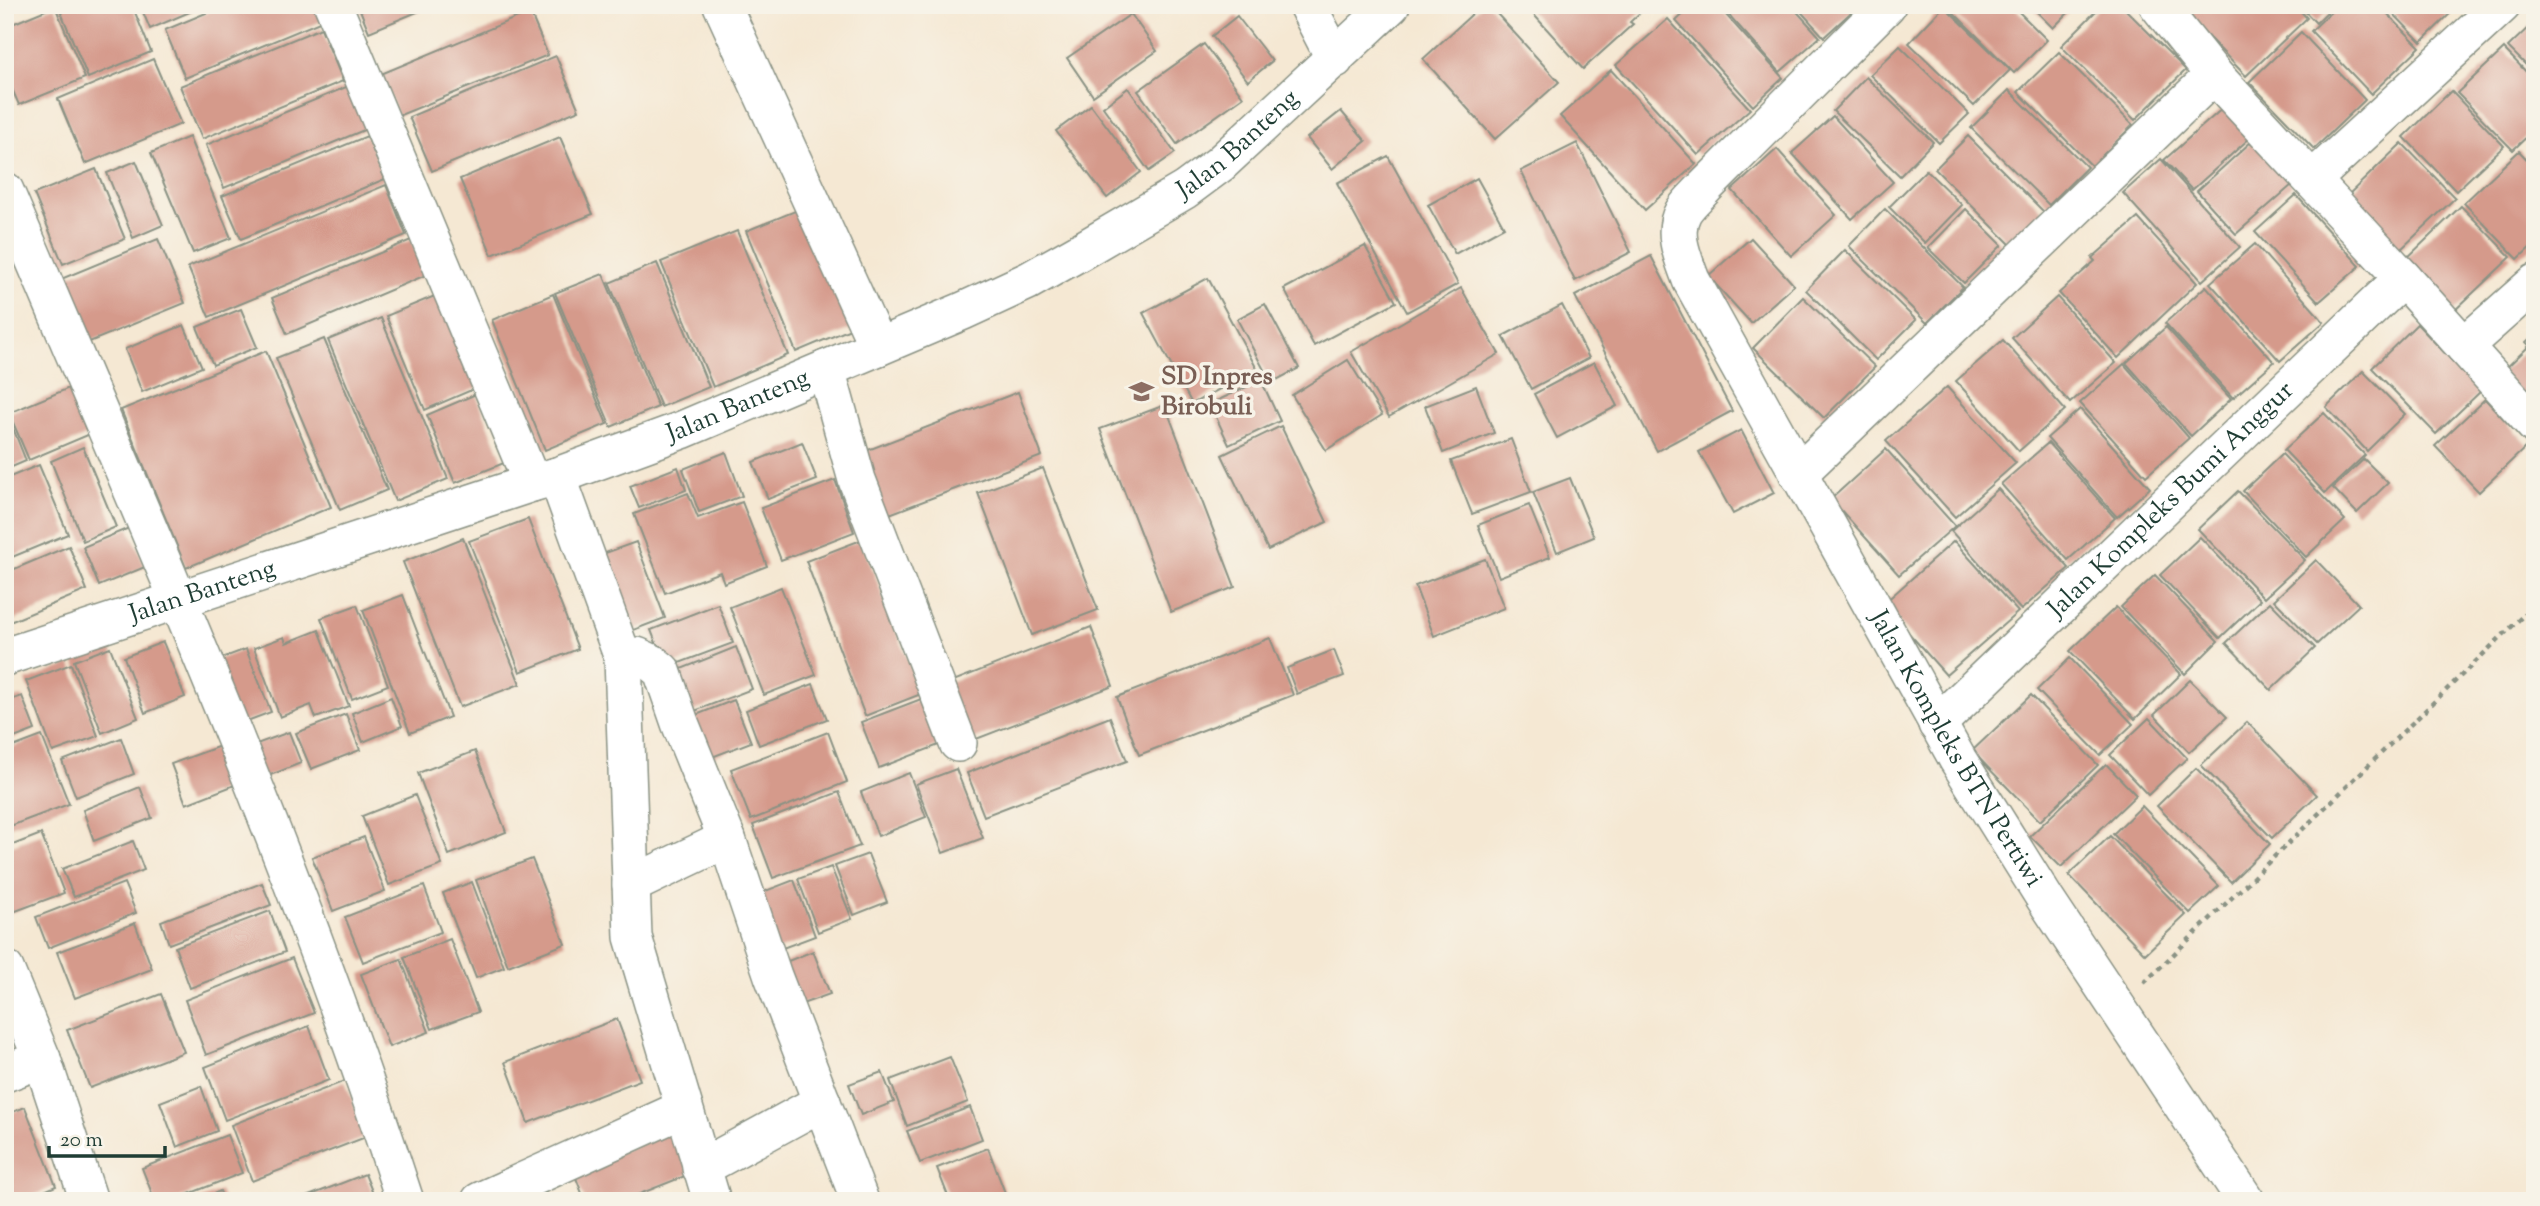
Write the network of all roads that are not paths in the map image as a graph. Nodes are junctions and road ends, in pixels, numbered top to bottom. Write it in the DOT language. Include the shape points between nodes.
graph roads {
  1 [pos="333,5"];
  2 [pos="722,5"];
  3 [pos="1307,5"];
  4 [pos="1391,5"];
  5 [pos="1887,5"];
  6 [pos="2502,5"];
  7 [pos="2163,7"];
  8 [pos="1335,59"];
  9 [pos="2214,75"];
  10 [pos="2313,179"];
  11 [pos="5,191"];
  12 [pos="2403,278"];
  13 [pos="2535,283"];
  14 [pos="2464,346"];
  15 [pos="878,347"];
  16 [pos="826,369"];
  17 [pos="2535,425"];
  18 [pos="1798,474"];
  19 [pos="544,480"];
  20 [pos="178,598"];
  21 [pos="5,657"];
  22 [pos="623,658"];
  23 [pos="1937,723"];
  24 [pos="958,743"];
  25 [pos="727,839"];
  26 [pos="631,885"];
  27 [pos="5,969"];
  28 [pos="42,1059"];
  29 [pos="5,1073"];
  30 [pos="822,1102"];
  31 [pos="683,1109"];
  32 [pos="706,1184"];
  33 [pos="89,1201"];
  34 [pos="405,1201"];
  35 [pos="480,1201"];
  36 [pos="860,1201"];
  37 [pos="2246,1201"];
  1 -- 19 [label="street"];
  2 -- 15 [label="street"];
  3 -- 8 [label="street"];
  4 -- 8 [label="street, Jalan Banteng"];
  5 -- 18 [label="street, Jalan Kompleks BTN Pertiwi" via="1706,186 1682,214 1678,229 1691,280"];
  6 -- 10 [label="street"];
  7 -- 9 [label="street"];
  8 -- 15 [label="street, Jalan Banteng" via="1185,190 1028,281"];
  9 -- 10 [label="street"];
  9 -- 18 [label="street"];
  10 -- 12 [label="street"];
  11 -- 20 [label="street"];
  12 -- 14 [label="street"];
  12 -- 23 [label="street, Jalan Kompleks Bumi Anggur"];
  13 -- 14 [label="street"];
  14 -- 17 [label="street"];
  15 -- 16 [label="street, Jalan Banteng"];
  16 -- 19 [label="street, Jalan Banteng" via="682,430"];
  16 -- 24 [label="street" via="873,525"];
  18 -- 23 [label="street, Jalan Kompleks BTN Pertiwi"];
  19 -- 20 [label="street, Jalan Banteng"];
  19 -- 22 [label="street"];
  20 -- 21 [label="street, Jalan Banteng"];
  20 -- 34 [label="street" via="262,806"];
  22 -- 25 [label="street" via="637,656 662,671"];
  22 -- 26 [label="street"];
  23 -- 37 [label="street, Jalan Kompleks BTN Pertiwi" via="2047,902"];
  25 -- 26 [label="street"];
  25 -- 30 [label="street"];
  26 -- 31 [label="street" via="634,937"];
  27 -- 28 [label="street"];
  28 -- 29 [label="street"];
  28 -- 33 [label="street"];
  30 -- 32 [label="street"];
  30 -- 36 [label="street"];
  31 -- 32 [label="street"];
  31 -- 35 [label="street"];
}
